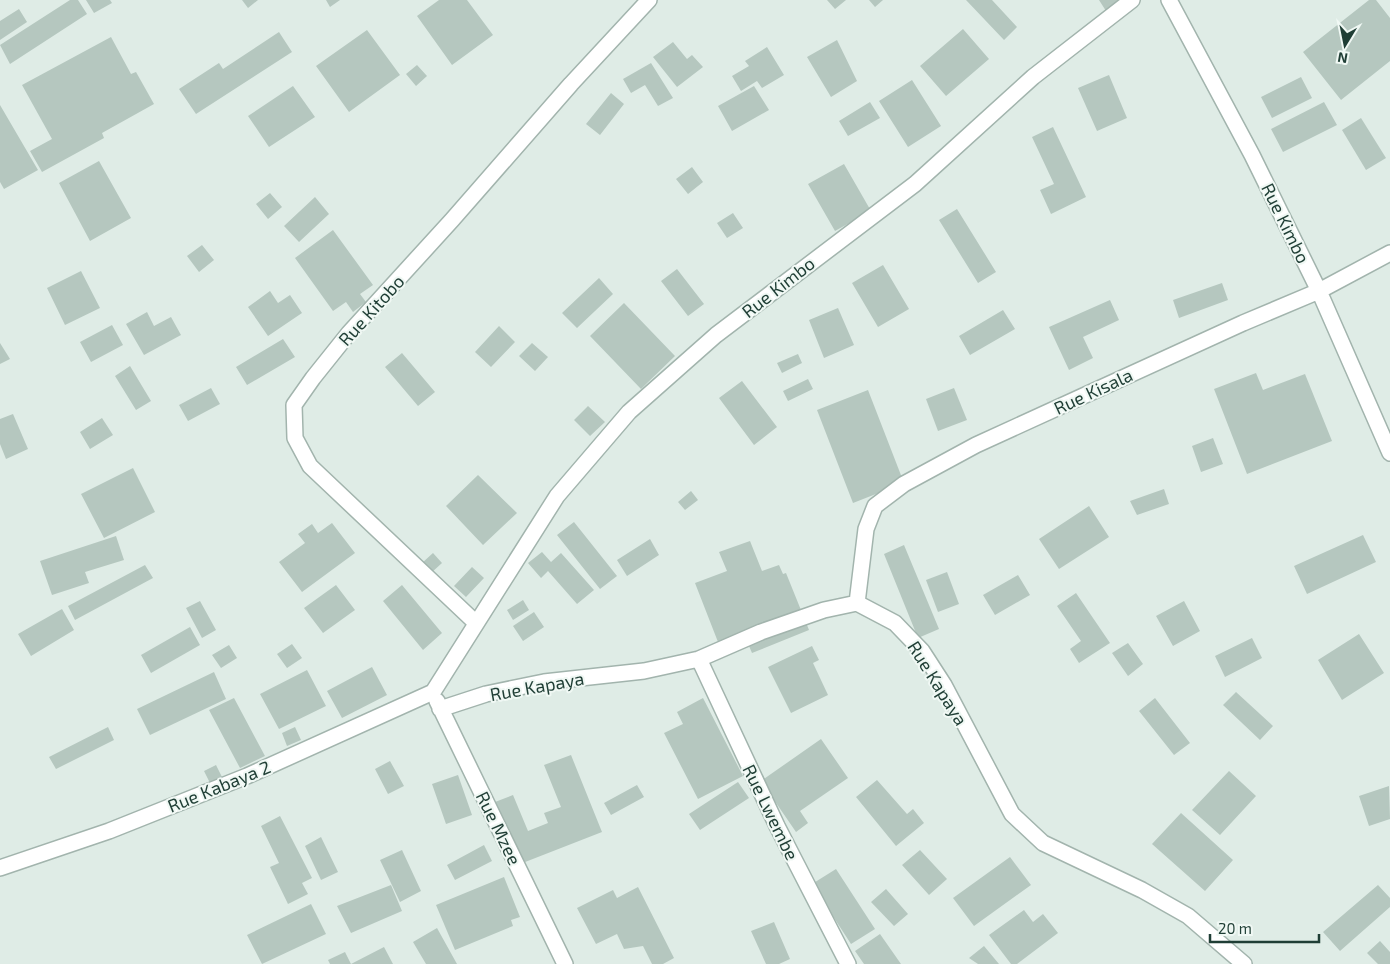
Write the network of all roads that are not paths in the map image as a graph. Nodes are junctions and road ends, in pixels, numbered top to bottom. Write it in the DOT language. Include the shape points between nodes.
graph roads {
  1 [pos="649,0"];
  2 [pos="1132,0"];
  3 [pos="1169,0"];
  4 [pos="1390,253"];
  5 [pos="1320,291"];
  6 [pos="1390,453"];
  7 [pos="858,603"];
  8 [pos="476,623"];
  9 [pos="700,659"];
  10 [pos="433,692"];
  11 [pos="440,709"];
  12 [pos="0,868"];
  13 [pos="565,964"];
  14 [pos="848,964"];
  15 [pos="1244,964"];
  1 -- 8 [label="street, Rue Kitobo" via="349,333 294,405 295,438 310,466"];
  2 -- 8 [label="street, Rue Kimbo" via="1033,77 914,184 716,335 629,412 557,496"];
  3 -- 5 [label="street, Rue Kimbo"];
  4 -- 5 [label="street, Rue Kisala"];
  5 -- 6 [label="street, Rue Kimbo"];
  5 -- 7 [label="street, Rue Kisala" via="976,445 904,484 875,506 866,529"];
  7 -- 9 [label="street, Rue Kapaya" via="824,610 761,632"];
  7 -- 15 [label="street, Rue Kapaya" via="896,623 922,651 944,685 1012,814 1043,843 1142,890 1188,916"];
  8 -- 10 [label="street, Rue Kimbo"];
  9 -- 11 [label="street, Rue Kapaya" via="644,671 544,682 486,694"];
  9 -- 14 [label="street, Rue Lwembe" via="777,826"];
  10 -- 11 [label="street, Rue Mzee"];
  10 -- 12 [label="street, Rue Kabaya 2" via="247,776 109,831"];
  11 -- 13 [label="street, Rue Mzee"];
}
